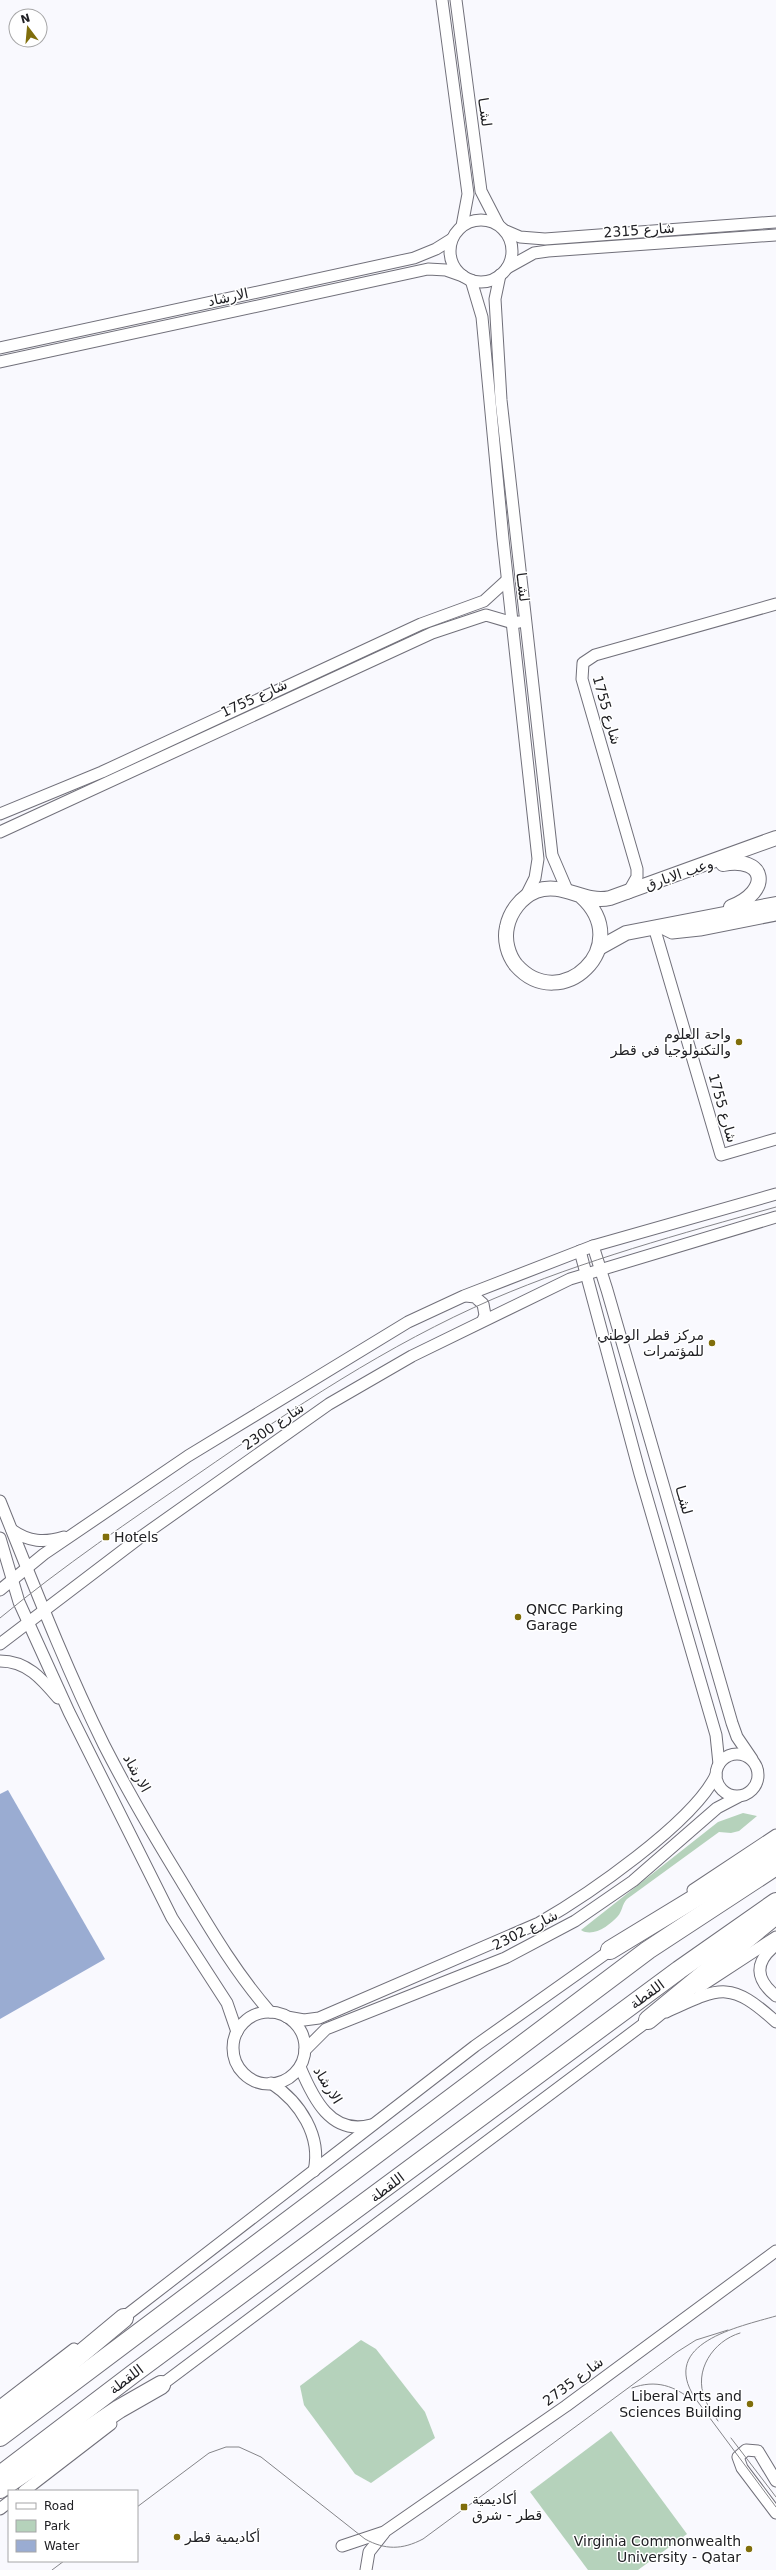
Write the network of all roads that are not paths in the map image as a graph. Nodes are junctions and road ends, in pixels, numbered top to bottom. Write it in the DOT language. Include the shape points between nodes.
graph roads {
  1 [pos="442,0"];
  2 [pos="456,0"];
  3 [pos="458,26"];
  4 [pos="447,28"];
  5 [pos="776,222"];
  6 [pos="462,226"];
  7 [pos="502,227"];
  8 [pos="776,235"];
  9 [pos="452,238"];
  10 [pos="504,272"];
  11 [pos="467,278"];
  12 [pos="0,348"];
  13 [pos="0,362"];
  14 [pos="508,580"];
  15 [pos="776,604"];
  16 [pos="526,622"];
  17 [pos="513,623"];
  18 [pos="0,814"];
  19 [pos="0,832"];
  20 [pos="776,838"];
  21 [pos="637,869"];
  22 [pos="688,871"];
  23 [pos="657,880"];
  24 [pos="567,890"];
  25 [pos="628,893"];
  26 [pos="526,896"];
  27 [pos="581,896"];
  28 [pos="776,904"];
  29 [pos="776,915"];
  30 [pos="702,917"];
  31 [pos="656,926"];
  32 [pos="672,933"];
  33 [pos="599,948"];
  34 [pos="662,954"];
  35 [pos="776,1139"];
  36 [pos="776,1194"];
  37 [pos="776,1217"];
  38 [pos="593,1246"];
  39 [pos="580,1251"];
  40 [pos="601,1269"];
  41 [pos="586,1273"];
  42 [pos="464,1296"];
  43 [pos="483,1320"];
  44 [pos="0,1501"];
  45 [pos="12,1530"];
  46 [pos="71,1536"];
  47 [pos="0,1538"];
  48 [pos="26,1568"];
  49 [pos="12,1579"];
  50 [pos="0,1590"];
  51 [pos="43,1609"];
  52 [pos="27,1623"];
  53 [pos="0,1644"];
  54 [pos="0,1661"];
  55 [pos="69,1712"];
  56 [pos="752,1760"];
  57 [pos="719,1764"];
  58 [pos="716,1775"];
  59 [pos="738,1797"];
  60 [pos="776,1835"];
  61 [pos="776,1849"];
  62 [pos="776,1866"];
  63 [pos="776,1902"];
  64 [pos="776,1914"];
  65 [pos="776,1937"];
  66 [pos="776,1945"];
  67 [pos="610,1950"];
  68 [pos="776,1996"];
  69 [pos="270,2012"];
  70 [pos="287,2017"];
  71 [pos="648,2020"];
  72 [pos="776,2022"];
  73 [pos="237,2032"];
  74 [pos="305,2050"];
  75 [pos="300,2067"];
  76 [pos="271,2083"];
  77 [pos="377,2123"];
  78 [pos="314,2171"];
  79 [pos="776,2251"];
  80 [pos="124,2318"];
  81 [pos="161,2385"];
  82 [pos="0,2406"];
  83 [pos="0,2421"];
  84 [pos="0,2437"];
  85 [pos="0,2475"];
  86 [pos="776,2481"];
  87 [pos="0,2489"];
  88 [pos="25,2490"];
  89 [pos="8,2503"];
  90 [pos="0,2509"];
  91 [pos="776,2513"];
  92 [pos="384,2532"];
  93 [pos="342,2546"];
  94 [pos="366,2570"];
  1 -- 4 [label="street, لشــا"];
  2 -- 3 [label="street, لشــا"];
  3 -- 4 [label="street"];
  3 -- 7 [label="street, لشــا" via="481,191"];
  4 -- 6 [label="street, لشــا" via="468,194"];
  5 -- 7 [label="street, شارع 2315" via="545,239 520,237"];
  6 -- 7 [label="street" via="477,220"];
  6 -- 9 [label="street"];
  7 -- 10 [label="street" via="512,246 512,258"];
  8 -- 10 [label="street, شارع 2315" via="548,251 534,253"];
  9 -- 11 [label="street" via="452,261"];
  9 -- 12 [label="street, الارشاد" via="436,249 414,258"];
  10 -- 11 [label="street" via="486,282"];
  10 -- 16 [label="street, لشــا" via="495,299 498,365"];
  11 -- 13 [label="street, الارشاد" via="446,270 428,269"];
  11 -- 14 [label="street, لشــا" via="482,317"];
  14 -- 17 [label="street, لشــا"];
  14 -- 18 [label="street, شارع 1755" via="484,601 421,624 102,772"];
  15 -- 21 [label="street, شارع 1755" via="595,655 583,663 582,679"];
  16 -- 17 [label="street, شارع 1755"];
  16 -- 24 [label="street, لشــا" via="552,855"];
  17 -- 19 [label="street, شارع 1755" via="486,615 432,633"];
  17 -- 26 [label="street, لشــا" via="538,858 535,878"];
  20 -- 22 [label="street, وعب الابارق"];
  21 -- 23 [label="street" via="646,878"];
  21 -- 25 [label="street" via="637,877"];
  22 -- 23 [label="street, وعب الابارق"];
  22 -- 30 [label="street" via="740,862 752,867 758,877 756,892 746,900"];
  23 -- 25 [label="street, وعب الابارق"];
  24 -- 26 [label="street" via="546,889"];
  24 -- 27 [label="street"];
  25 -- 27 [label="street, وعب الابارق" via="601,900"];
  26 -- 33 [label="street" via="512,912 506,932 509,953 521,970 546,982 561,982 576,977 589,967"];
  27 -- 33 [label="street" via="598,920"];
  28 -- 30 [label="street"];
  29 -- 32 [label="street"];
  30 -- 31 [label="street"];
  31 -- 32 [label="street"];
  31 -- 33 [label="street" via="622,935"];
  31 -- 34 [label="street, شارع 1755"];
  32 -- 34 [label="street" via="665,941"];
  34 -- 35 [label="street, شارع 1755" via="721,1155"];
  36 -- 38 [label="street"];
  37 -- 40 [label="street"];
  38 -- 39 [label="street"];
  38 -- 40 [label="street, لشــا"];
  39 -- 41 [label="street"];
  39 -- 42 [label="street, شارع 2300"];
  40 -- 41 [label="street"];
  40 -- 56 [label="street, لشــا" via="732,1723 737,1737"];
  41 -- 43 [label="street, شارع 2300"];
  41 -- 57 [label="street" via="640,1474 716,1735"];
  42 -- 43 [label="street" via="475,1297 483,1304"];
  42 -- 46 [label="street, شارع 2300" via="408,1322 338,1364 188,1456"];
  43 -- 51 [label="street, شارع 2300" via="412,1356 330,1404"];
  44 -- 45 [label="street, الارشاد"];
  45 -- 46 [label="street" via="23,1538 38,1542"];
  45 -- 48 [label="street, الارشاد"];
  46 -- 48 [label="street, شارع 2300"];
  47 -- 49 [label="street"];
  48 -- 49 [label="street, شارع 2300"];
  48 -- 51 [label="street, الارشاد"];
  49 -- 50 [label="street, شارع 2300"];
  49 -- 52 [label="street"];
  51 -- 52 [label="street, شارع 2300"];
  51 -- 69 [label="street, الارشاد" via="105,1746 164,1854 230,1961"];
  52 -- 53 [label="street, شارع 2300"];
  52 -- 55 [label="street"];
  54 -- 55 [label="street" via="18,1664 39,1676"];
  55 -- 73 [label="street" via="172,1918 227,2004"];
  56 -- 57 [label="street" via="741,1754 734,1754"];
  56 -- 59 [label="street" via="758,1771 758,1783 750,1793"];
  57 -- 58 [label="street"];
  58 -- 59 [label="street" via="720,1788 725,1793"];
  58 -- 70 [label="street, شارع 2302" via="698,1802 662,1835 569,1906 539,1923 319,2018 304,2020"];
  59 -- 74 [label="street, شارع 2302" via="717,1808 633,1881 575,1921 505,1958 326,2029"];
  60 -- 67 [label="street"];
  61 -- 67 [label="main road"];
  62 -- 84 [label="main road, اللقطة" via="648,1950"];
  63 -- 85 [label="main road, اللقطة" via="679,1970 138,2369"];
  64 -- 71 [label="main road"];
  65 -- 71 [label="street, اللقطة"];
  66 -- 68 [label="street" via="763,1957 760,1973 766,1987"];
  67 -- 77 [label="street" via="475,2046"];
  69 -- 70 [label="street"];
  69 -- 73 [label="street" via="251,2017"];
  70 -- 74 [label="street" via="301,2031"];
  71 -- 72 [label="street" via="716,1991 744,1996"];
  71 -- 81 [label="street, اللقطة"];
  73 -- 76 [label="street" via="234,2052 242,2072 256,2080"];
  74 -- 75 [label="street"];
  75 -- 76 [label="street" via="288,2078"];
  75 -- 77 [label="street, الارشاد" via="320,2104 335,2121 350,2128"];
  76 -- 78 [label="street" via="291,2100 313,2131 317,2150"];
  77 -- 78 [label="street"];
  78 -- 80 [label="street"];
  79 -- 92 [label="street, شارع 2735" via="566,2406"];
  80 -- 82 [label="street" via="80,2345"];
  80 -- 83 [label="main road"];
  81 -- 87 [label="main road" via="119,2409"];
  81 -- 88 [label="street, اللقطة"];
  86 -- 91 [label="street" via="758,2451 746,2450 738,2457 742,2468"];
  89 -- 90 [label="street"];
  92 -- 93 [label="street, شارع 2735"];
  92 -- 94 [label="street, شارع 2735" via="369,2552"];
}
